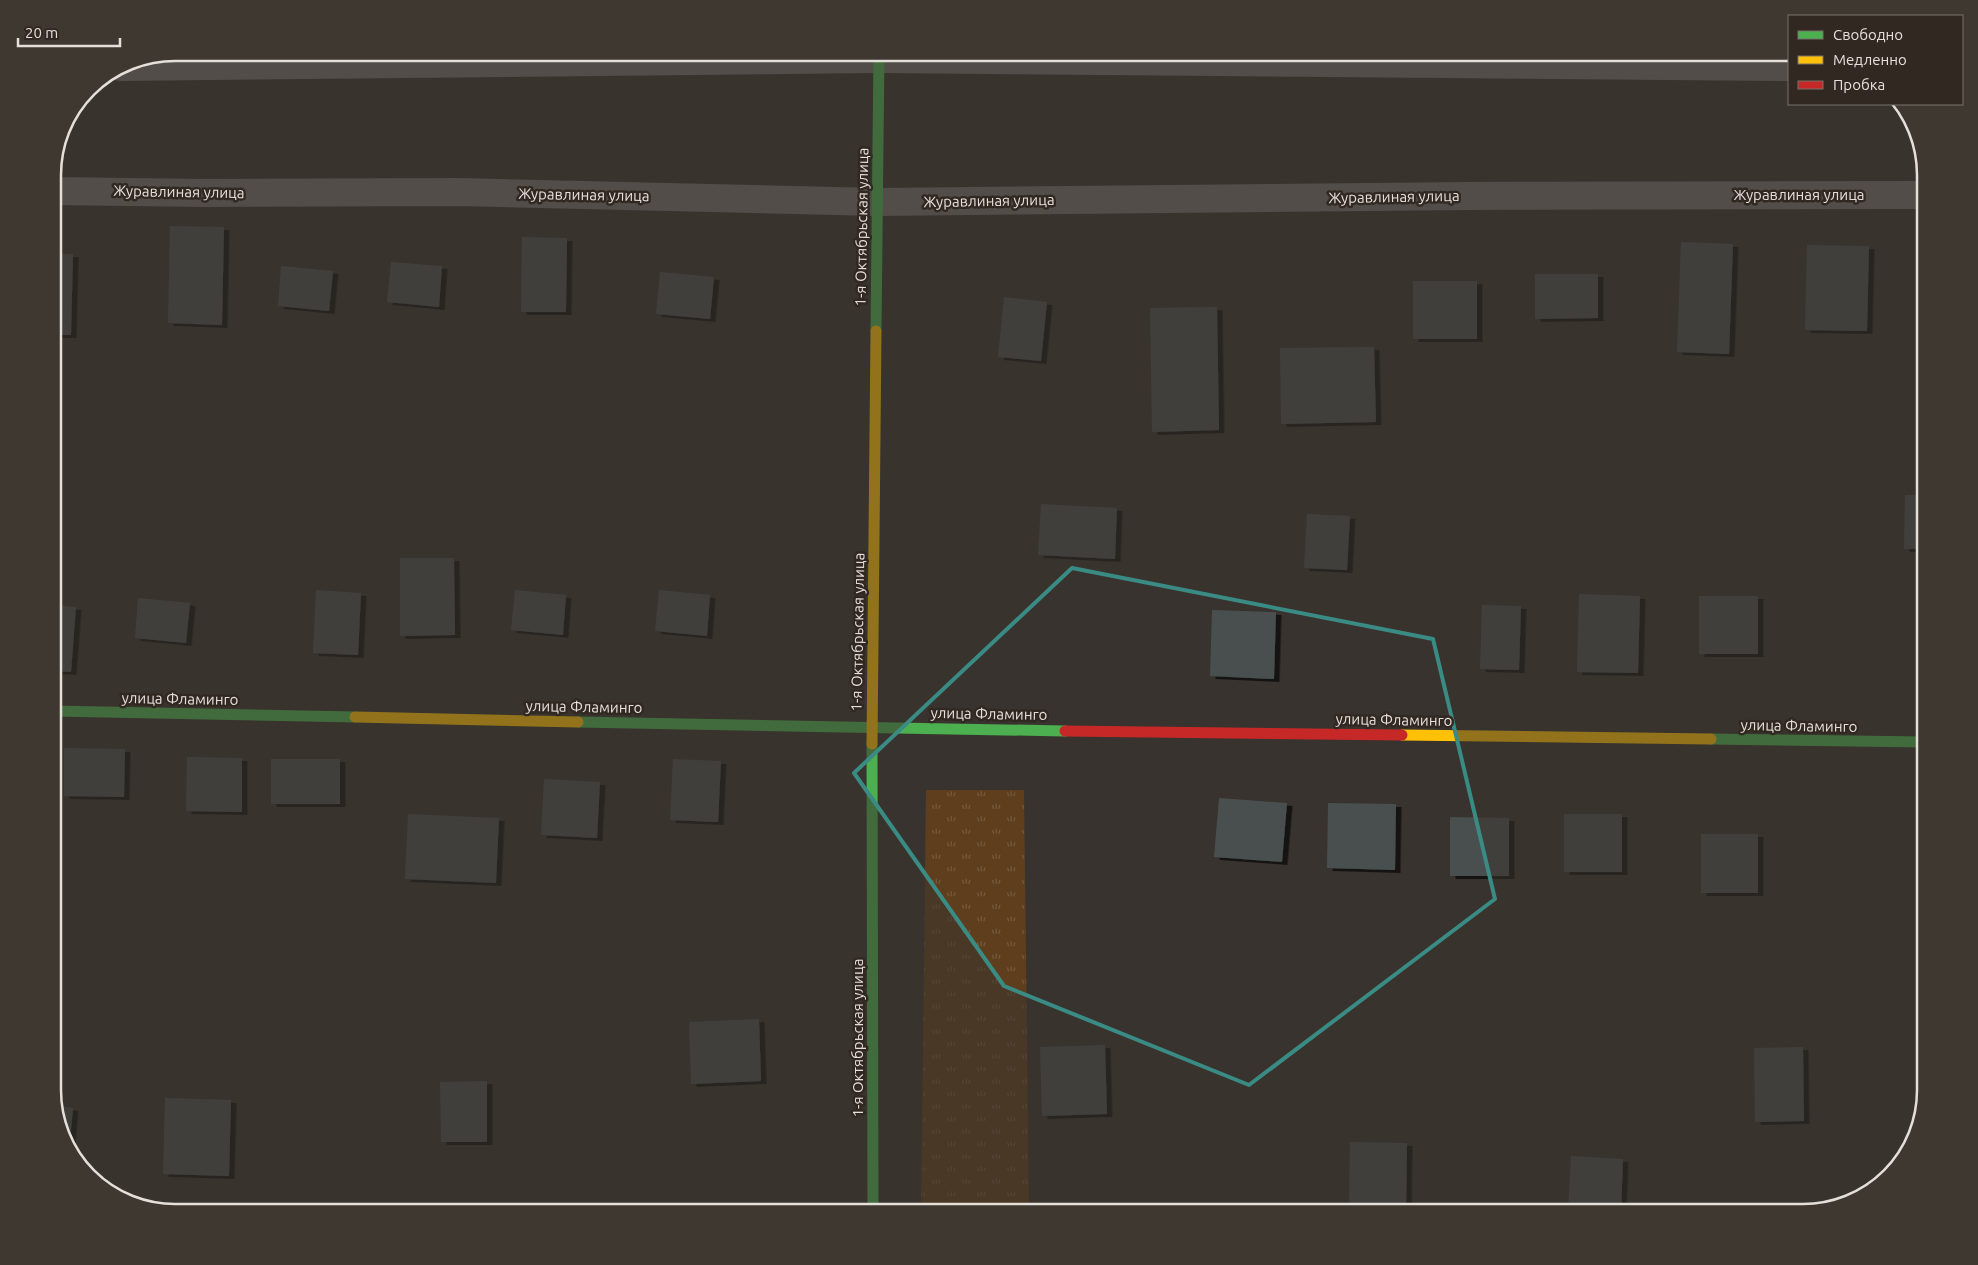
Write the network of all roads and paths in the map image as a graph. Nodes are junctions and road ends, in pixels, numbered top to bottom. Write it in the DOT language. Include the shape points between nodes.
graph roads {
  1 [pos="534,61"];
  2 [pos="879,61"];
  3 [pos="1293,61"];
  4 [pos="140,67"];
  5 [pos="1788,67"];
  6 [pos="61,190"];
  7 [pos="1917,195"];
  8 [pos="878,202"];
  9 [pos="61,711"];
  10 [pos="872,728"];
  11 [pos="1917,742"];
  12 [pos="874,1204"];
  1 -- 4 [label="street"];
  2 -- 8 [label="street, 1-я Октябрьская улица"];
  3 -- 5 [label="street"];
  6 -- 8 [label="street, Журавлиная улица" via="459,192"];
  7 -- 8 [label="street, Журавлиная улица"];
  8 -- 10 [label="street, 1-я Октябрьская улица"];
  9 -- 10 [label="street, улица Фламинго"];
  10 -- 11 [label="street, улица Фламинго"];
  10 -- 12 [label="street, 1-я Октябрьская улица"];
}
